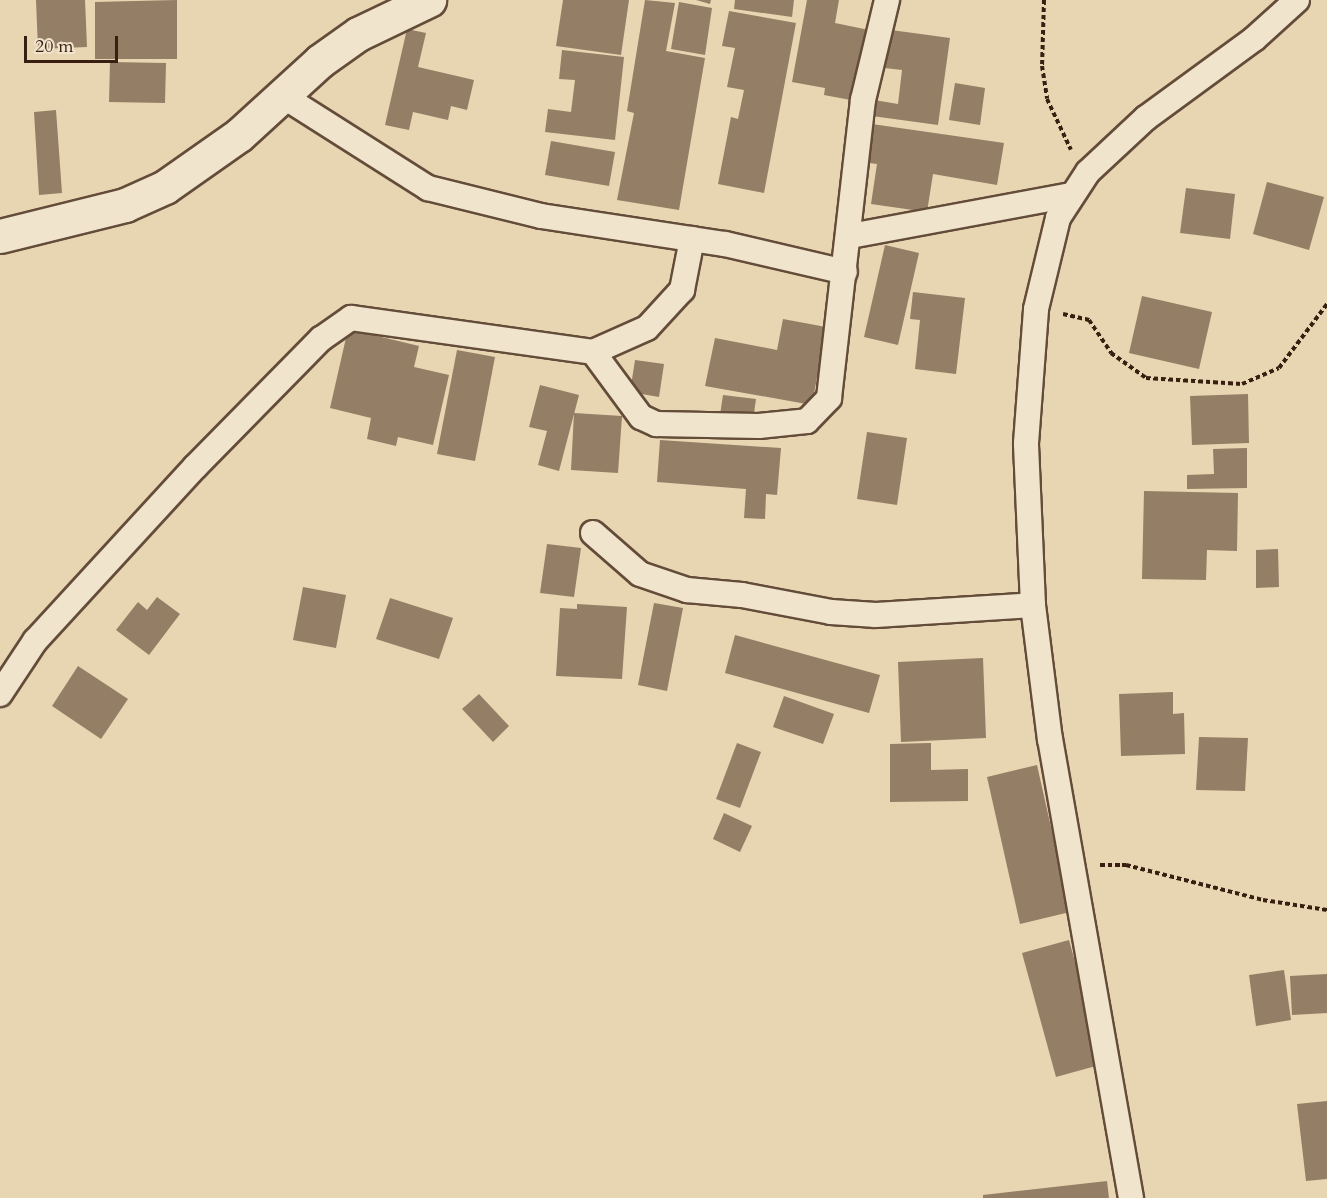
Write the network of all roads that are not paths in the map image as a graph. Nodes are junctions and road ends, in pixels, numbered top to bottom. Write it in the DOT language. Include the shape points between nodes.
graph roads {
  1 [pos="429,0"];
  2 [pos="887,0"];
  3 [pos="1298,0"];
  4 [pos="283,96"];
  5 [pos="1071,195"];
  6 [pos="0,236"];
  7 [pos="850,236"];
  8 [pos="692,239"];
  9 [pos="845,272"];
  10 [pos="593,352"];
  11 [pos="593,533"];
  12 [pos="1033,605"];
  13 [pos="0,694"];
  14 [pos="1131,1198"];
  1 -- 4 [label="street" via="358,34 320,61"];
  2 -- 7 [label="street" via="862,100"];
  3 -- 5 [label="street" via="1254,39 1146,118 1088,172"];
  4 -- 6 [label="street" via="206,161 165,187 125,205"];
  4 -- 8 [label="street" via="428,188 478,204 540,216"];
  5 -- 7 [label="street"];
  5 -- 12 [label="street" via="1049,242 1035,312 1026,442"];
  7 -- 9 [label="street"];
  8 -- 9 [label="street"];
  8 -- 10 [label="street" via="682,290 647,328"];
  9 -- 10 [label="street" via="829,398 807,421 759,426 656,424 641,417"];
  10 -- 13 [label="street" via="351,318 321,339 195,467 35,640"];
  11 -- 12 [label="street" via="640,574 687,590 865,614"];
  12 -- 14 [label="street" via="1072,865"];
}
